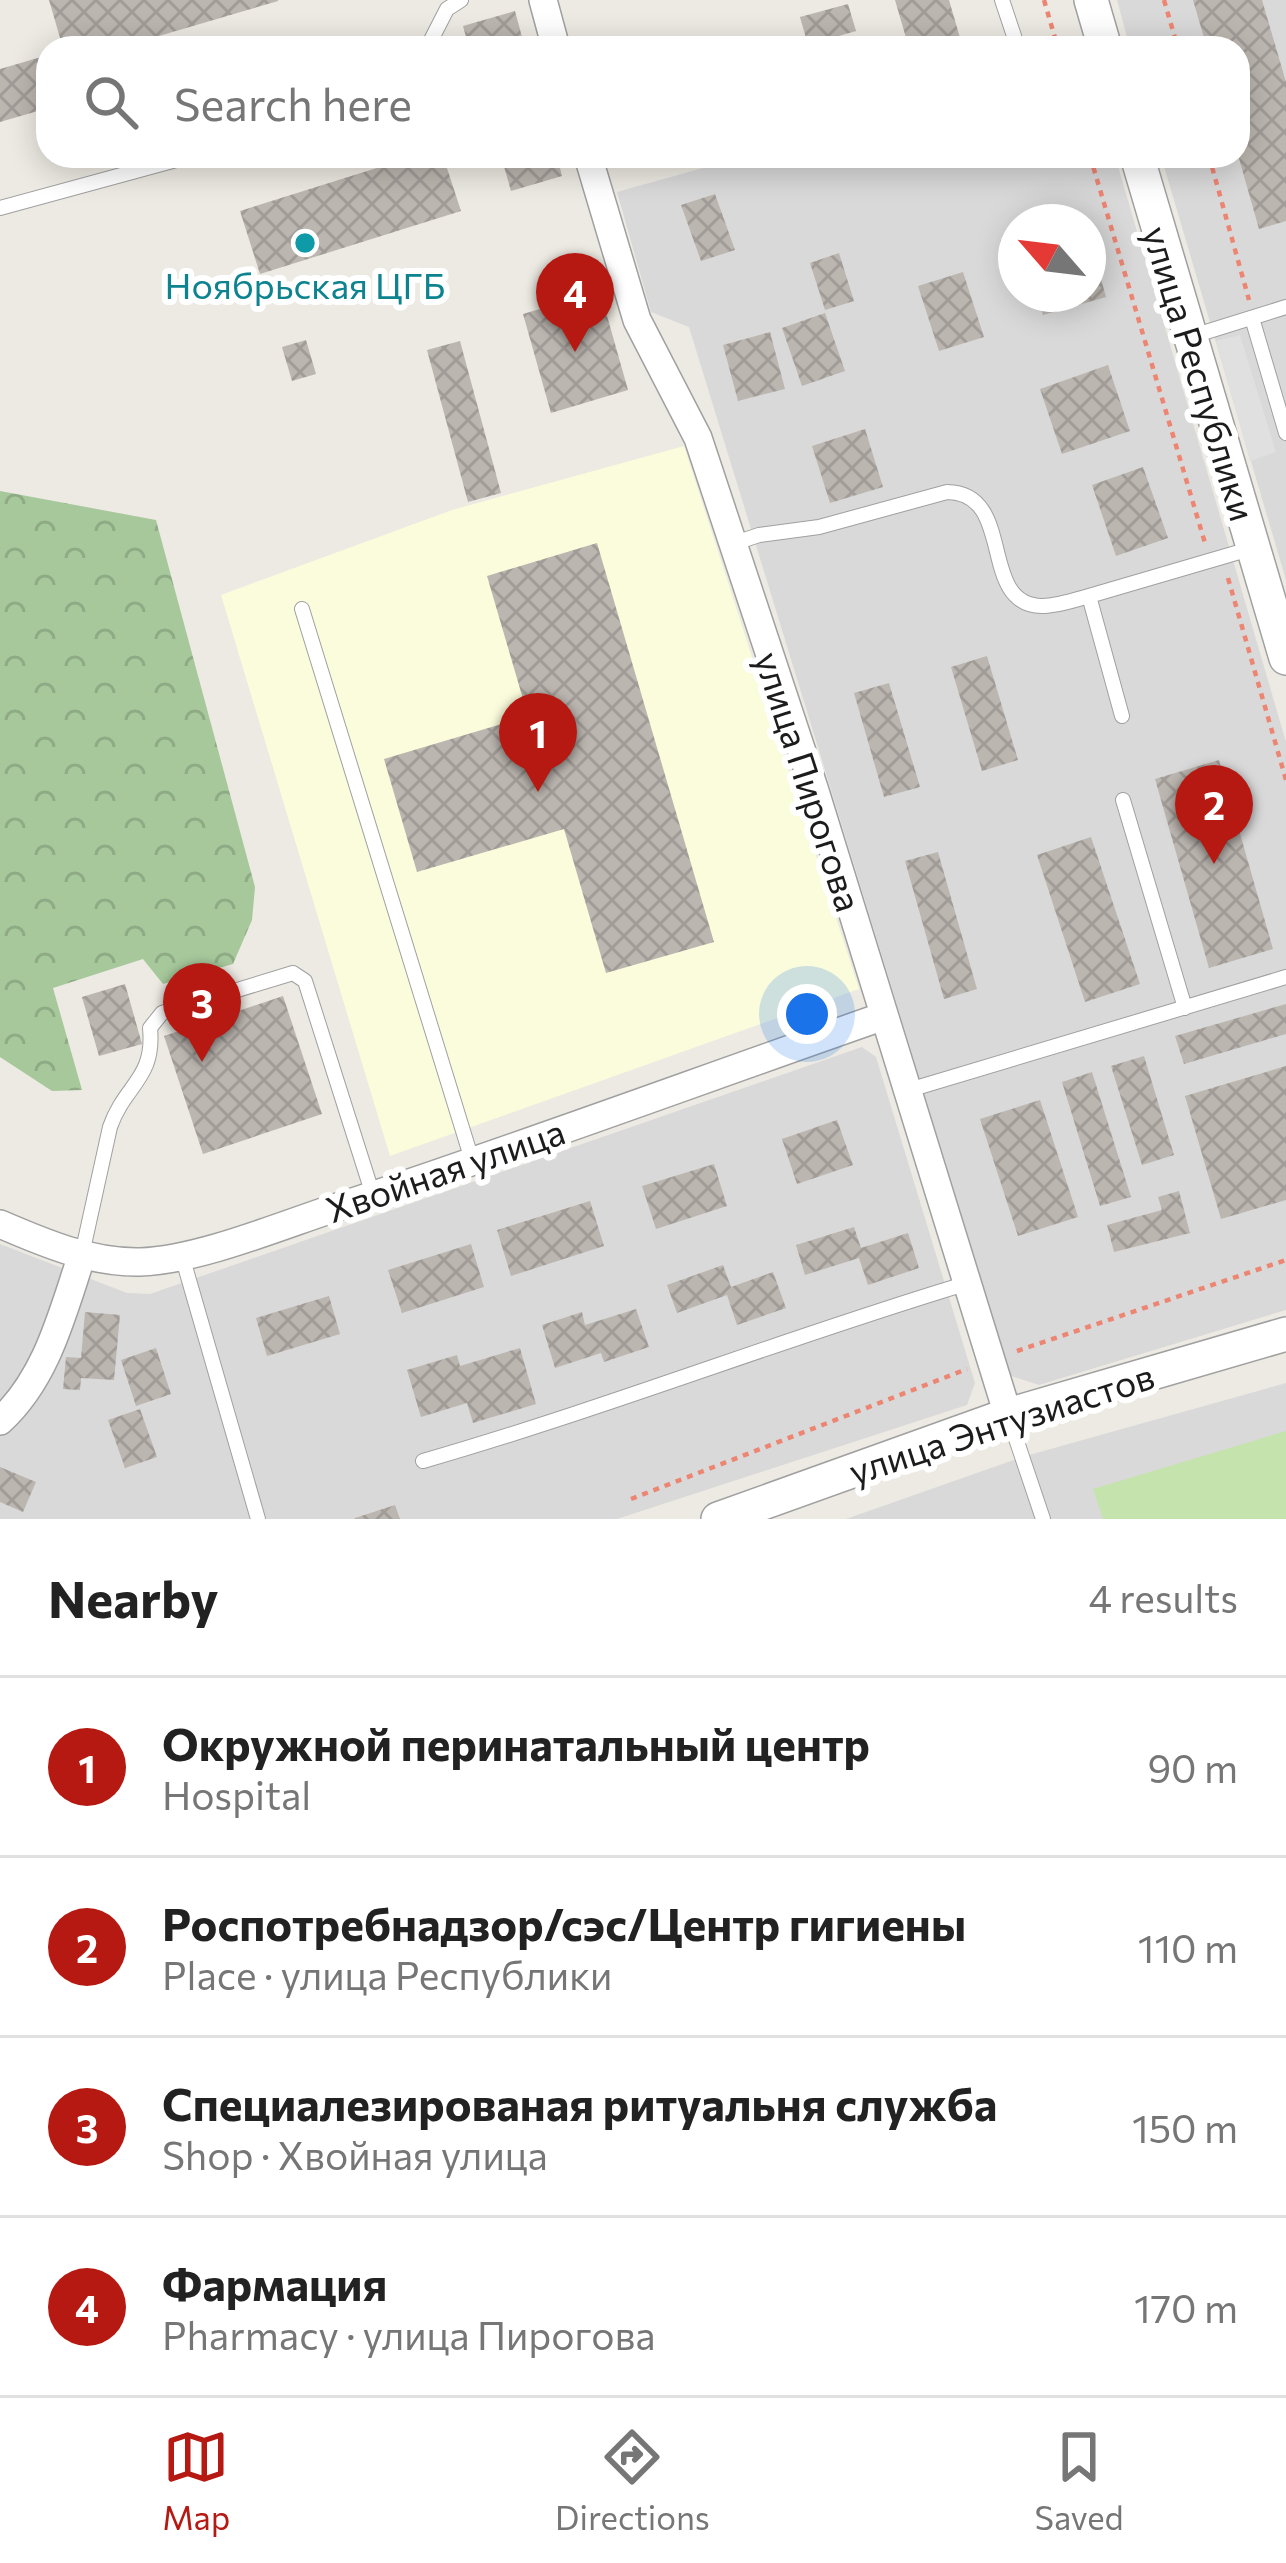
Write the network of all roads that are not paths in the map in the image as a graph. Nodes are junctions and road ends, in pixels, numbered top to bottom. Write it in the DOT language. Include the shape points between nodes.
graph roads {
  1 [pos="461,0"];
  2 [pos="543,0"];
  3 [pos="1002,0"];
  4 [pos="1091,0"];
  5 [pos="433,36"];
  6 [pos="553,36"];
  7 [pos="1014,36"];
  8 [pos="1098,36"];
  9 [pos="147,168"];
  10 [pos="592,168"];
  11 [pos="1140,168"];
  12 [pos="0,208"];
  13 [pos="1286,307"];
  14 [pos="1252,318"];
  15 [pos="1190,337"];
  16 [pos="1286,433"];
  17 [pos="733,544"];
  18 [pos="1253,548"];
  19 [pos="1276,590"];
  20 [pos="1089,596"];
  21 [pos="302,609"];
  22 [pos="1286,658"];
  23 [pos="1122,716"];
  24 [pos="1123,800"];
  25 [pos="1286,977"];
  26 [pos="1185,1008"];
  27 [pos="884,1016"];
  28 [pos="909,1090"];
  29 [pos="472,1160"];
  30 [pos="373,1195"];
  31 [pos="0,1224"];
  32 [pos="82,1255"];
  33 [pos="182,1256"];
  34 [pos="968,1283"];
  35 [pos="1286,1334"];
  36 [pos="1008,1415"];
  37 [pos="0,1421"];
  38 [pos="423,1461"];
  39 [pos="258,1519"];
  40 [pos="718,1519"];
  41 [pos="1043,1519"];
  1 -- 5 [label="lane"];
  2 -- 6 [label="street"];
  3 -- 7 [label="lane"];
  4 -- 8 [label="street"];
  9 -- 12 [label="lane"];
  10 -- 17 [label="street, улица Пирогова" via="637,320 689,414"];
  11 -- 15 [label="street, улица Республики"];
  13 -- 14 [label="lane"];
  14 -- 15 [label="lane"];
  14 -- 16 [label="lane"];
  15 -- 18 [label="street, улица Республики"];
  17 -- 20 [label="lane" via="964,492 984,511 1018,598 1046,607"];
  17 -- 27 [label="street, улица Пирогова"];
  18 -- 19 [label="street, улица Республики"];
  18 -- 20 [label="lane"];
  19 -- 22 [label="street, улица Республики"];
  20 -- 23 [label="lane"];
  21 -- 29 [label="lane"];
  24 -- 26 [label="lane"];
  25 -- 26 [label="lane"];
  26 -- 28 [label="lane"];
  27 -- 28 [label="street, улица Пирогова"];
  27 -- 29 [label="street, Хвойная улица"];
  28 -- 34 [label="street, улица Пирогова"];
  29 -- 30 [label="street, Хвойная улица"];
  30 -- 32 [label="lane" via="305,981 293,973 162,1013 150,1028 153,1053 116,1108"];
  30 -- 33 [label="street, Хвойная улица"];
  31 -- 32 [label="street, Хвойная улица"];
  32 -- 33 [label="street, Хвойная улица" via="142,1262"];
  32 -- 37 [label="street" via="51,1348 20,1403"];
  33 -- 39 [label="lane"];
  34 -- 36 [label="street, улица Пирогова"];
  34 -- 38 [label="lane"];
  35 -- 36 [label="street, улица Энтузиастов"];
  36 -- 40 [label="street, улица Энтузиастов"];
  36 -- 41 [label="lane"];
}
